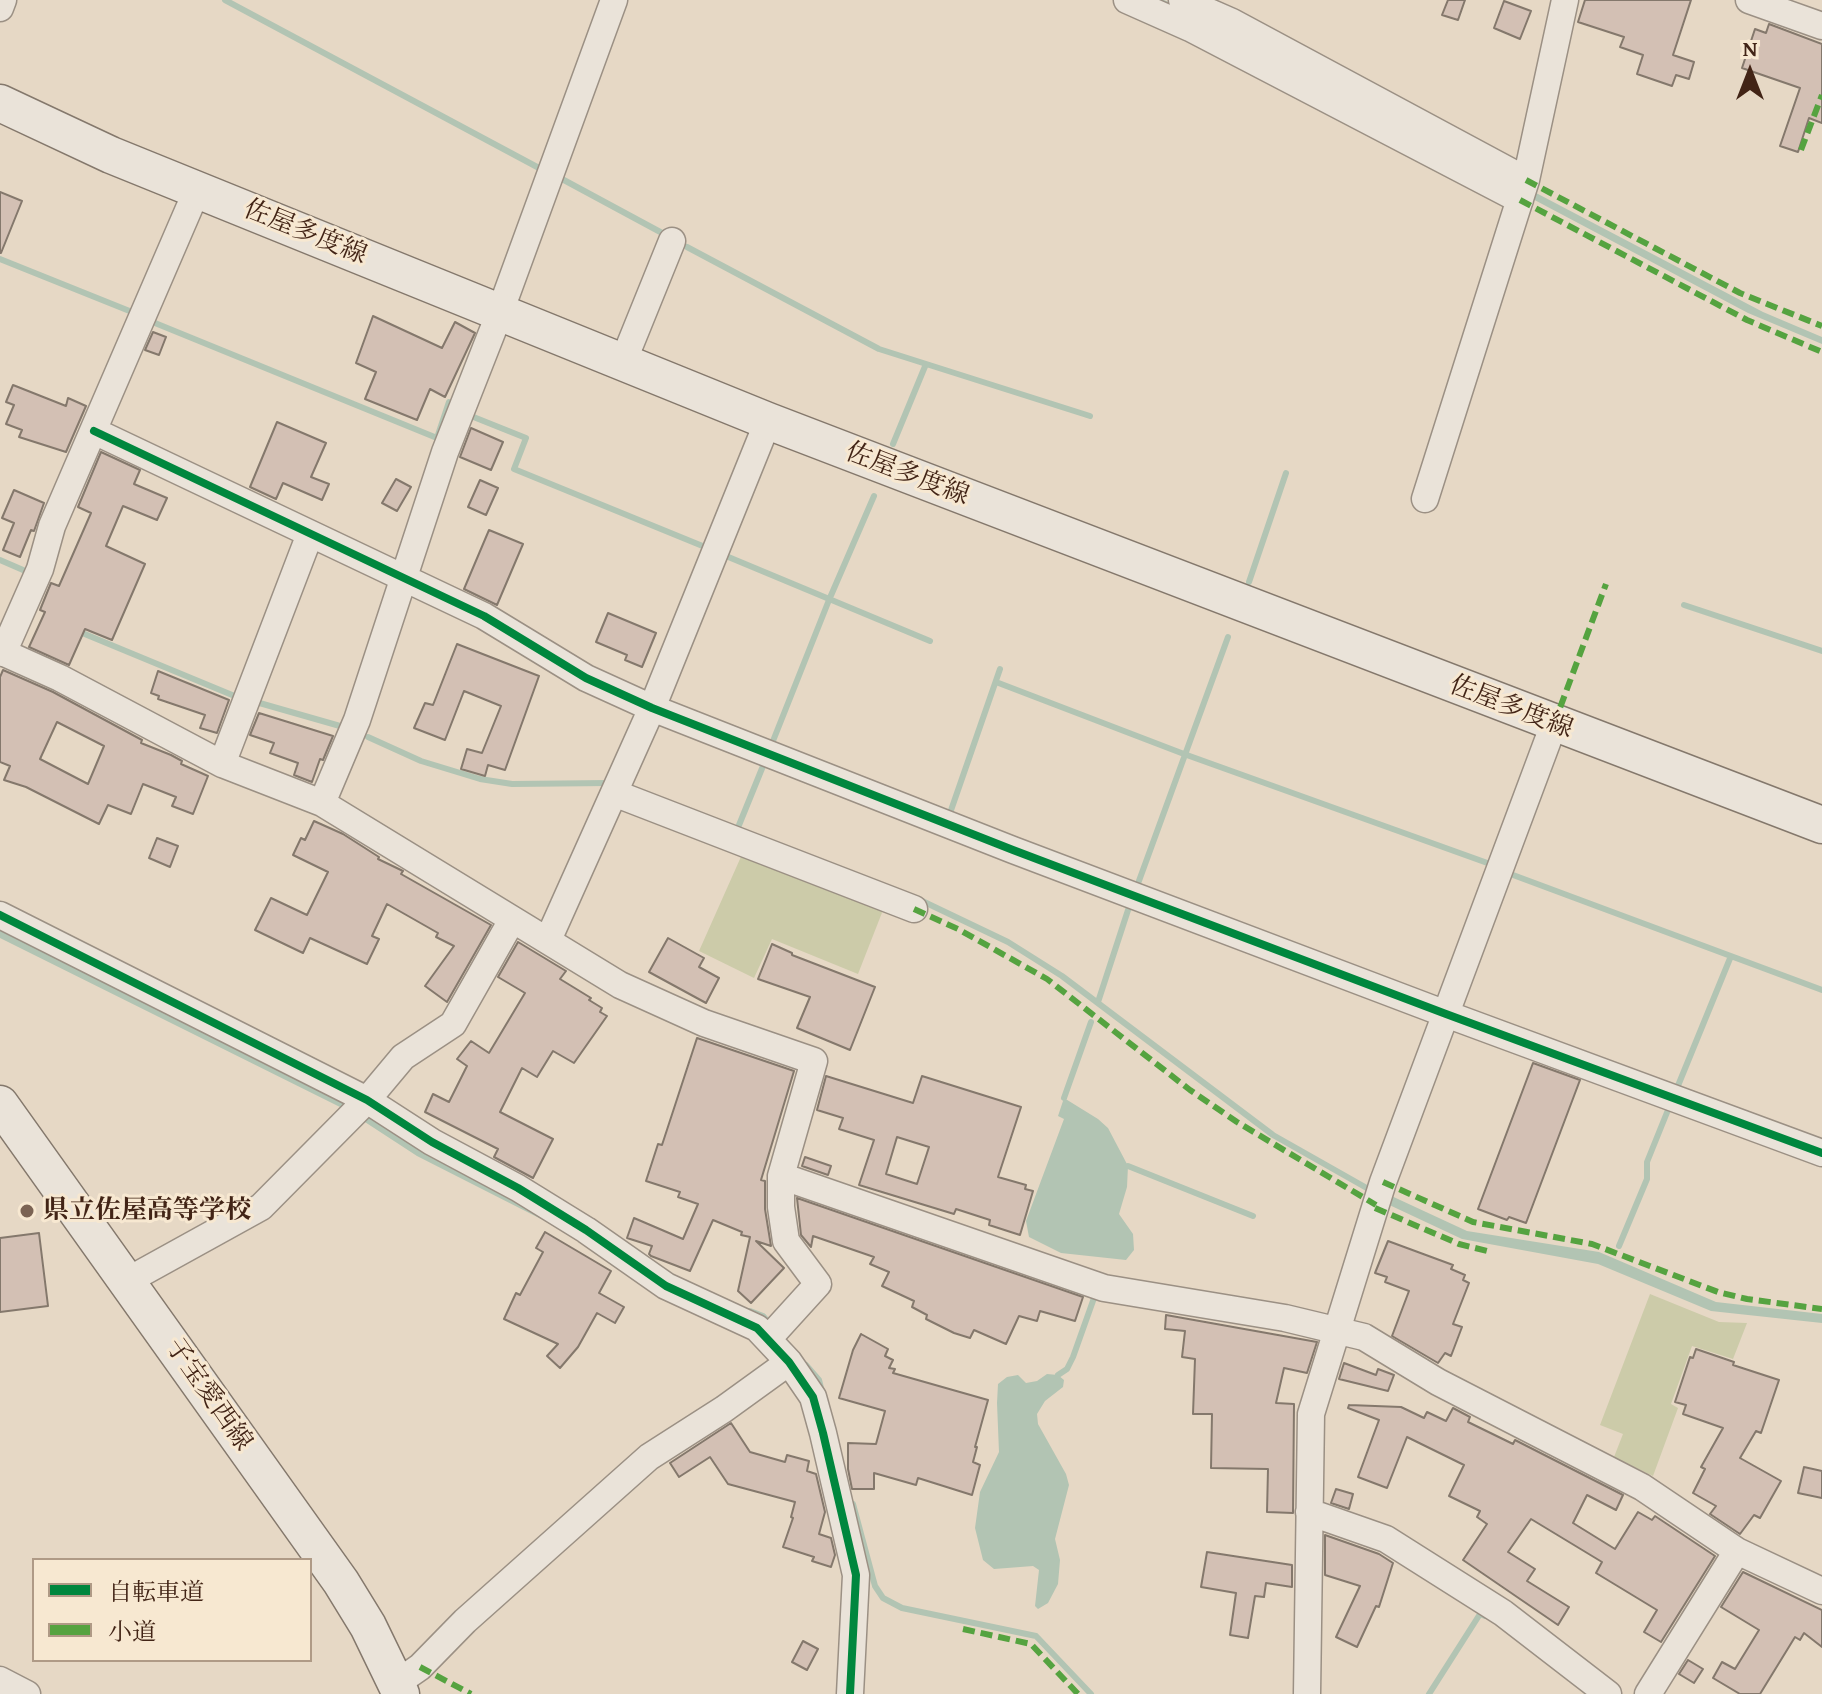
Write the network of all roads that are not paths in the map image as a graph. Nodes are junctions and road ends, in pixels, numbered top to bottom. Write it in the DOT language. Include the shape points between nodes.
graph roads {
  1 [pos="3,0"];
  2 [pos="614,0"];
  3 [pos="1127,0"];
  4 [pos="1565,0"];
  5 [pos="1749,0"];
  6 [pos="0,8"];
  7 [pos="1193,14"];
  8 [pos="1822,26"];
  9 [pos="0,103"];
  10 [pos="197,190"];
  11 [pos="1523,190"];
  12 [pos="672,241"];
  13 [pos="500,312"];
  14 [pos="623,362"];
  15 [pos="768,421"];
  16 [pos="94,431"];
  17 [pos="1425,499"];
  18 [pos="310,534"];
  19 [pos="403,580"];
  20 [pos="2,652"];
  21 [pos="652,708"];
  22 [pos="1554,724"];
  23 [pos="222,764"];
  24 [pos="614,793"];
  25 [pos="322,803"];
  26 [pos="1822,825"];
  27 [pos="914,909"];
  28 [pos="0,915"];
  29 [pos="512,920"];
  30 [pos="548,940"];
  31 [pos="1446,1014"];
  32 [pos="0,1104"];
  33 [pos="359,1107"];
  34 [pos="1822,1153"];
  35 [pos="781,1176"];
  36 [pos="127,1281"];
  37 [pos="1338,1330"];
  38 [pos="768,1339"];
  39 [pos="789,1362"];
  40 [pos="1309,1512"];
  41 [pos="1737,1551"];
  42 [pos="1822,1591"];
  43 [pos="0,1680"];
  44 [pos="399,1689"];
  45 [pos="27,1694"];
  46 [pos="850,1694"];
  47 [pos="1307,1694"];
  48 [pos="1608,1694"];
  49 [pos="1648,1694"];
  1 -- 6 [label="street"];
  2 -- 13 [label="street"];
  3 -- 7 [label="street"];
  4 -- 11 [label="street"];
  5 -- 8 [label="street"];
  7 -- 11 [label="street" via="1232,22"];
  9 -- 10 [label="main road, 佐屋多度線"];
  10 -- 13 [label="main road, 佐屋多度線"];
  10 -- 16 [label="street"];
  11 -- 17 [label="street"];
  12 -- 14 [label="street"];
  13 -- 14 [label="main road, 佐屋多度線"];
  13 -- 19 [label="street" via="445,452"];
  14 -- 15 [label="main road, 佐屋多度線"];
  15 -- 21 [label="street"];
  15 -- 22 [label="main road, 佐屋多度線"];
  16 -- 18 [label="street"];
  16 -- 20 [label="street"];
  18 -- 19 [label="street"];
  18 -- 23 [label="street"];
  19 -- 21 [label="street" via="484,616 586,678"];
  19 -- 25 [label="street" via="357,720"];
  20 -- 23 [label="street"];
  21 -- 24 [label="street"];
  21 -- 31 [label="street"];
  22 -- 26 [label="main road, 佐屋多度線"];
  22 -- 31 [label="street"];
  23 -- 25 [label="street"];
  24 -- 27 [label="street"];
  24 -- 30 [label="street"];
  25 -- 29 [label="street"];
  28 -- 33 [label="street"];
  29 -- 30 [label="street"];
  29 -- 33 [label="street" via="453,1024 403,1057"];
  30 -- 35 [label="street" via="620,985 704,1023 814,1061"];
  31 -- 34 [label="street"];
  31 -- 37 [label="street" via="1379,1195"];
  32 -- 36 [label="main road, 子宝愛西線"];
  33 -- 36 [label="street" via="261,1207"];
  33 -- 38 [label="street" via="518,1188 666,1286 757,1328"];
  35 -- 37 [label="street" via="1104,1288"];
  35 -- 38 [label="street" via="786,1241 818,1284"];
  36 -- 44 [label="main road, 子宝愛西線" via="341,1582"];
  37 -- 40 [label="street" via="1311,1414"];
  37 -- 41 [label="street" via="1364,1337 1438,1382 1642,1487"];
  38 -- 39 [label="street"];
  39 -- 44 [label="street" via="649,1457 465,1621"];
  39 -- 46 [label="street" via="813,1397 856,1575"];
  40 -- 47 [label="street"];
  40 -- 48 [label="street" via="1386,1539 1503,1613"];
  41 -- 42 [label="street"];
  41 -- 49 [label="street"];
  43 -- 45 [label="street"];
}
